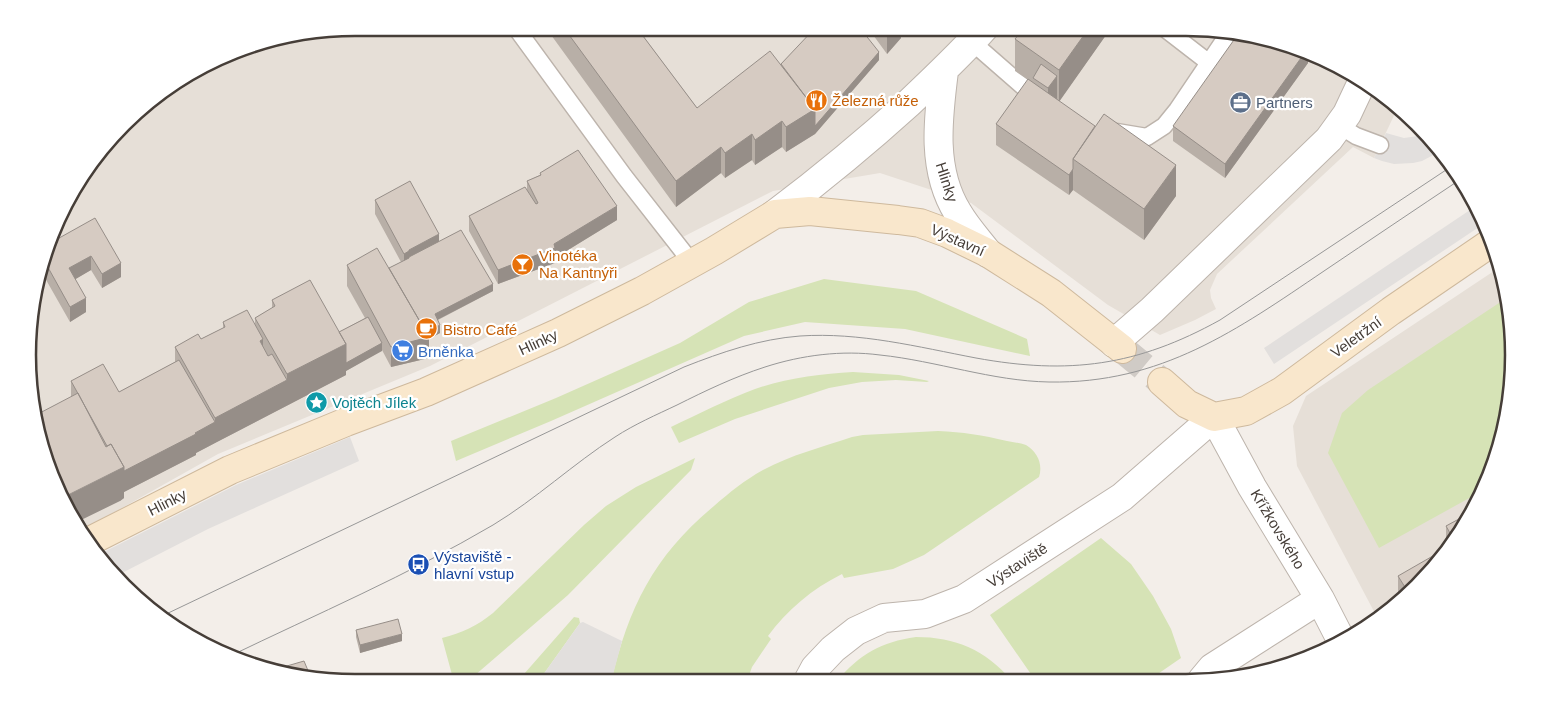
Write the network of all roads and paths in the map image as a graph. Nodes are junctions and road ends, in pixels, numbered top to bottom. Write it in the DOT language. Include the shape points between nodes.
graph roads {
  1 [pos="522,36"];
  2 [pos="977,36"];
  3 [pos="979,36"];
  4 [pos="1174,36"];
  5 [pos="1225,39"];
  6 [pos="1208,62"];
  7 [pos="944,71"];
  8 [pos="1359,88"];
  9 [pos="1034,96"];
  10 [pos="1340,126"];
  11 [pos="1095,130"];
  12 [pos="1380,145"];
  13 [pos="775,214"];
  14 [pos="1485,247"];
  15 [pos="988,253"];
  16 [pos="692,263"];
  17 [pos="1162,382"];
  18 [pos="1214,417"];
  19 [pos="95,539"];
  20 [pos="1320,599"];
  21 [pos="1338,635"];
  22 [pos="1208,673"];
  23 [pos="812,674"];
  1 -- 16 [label="lane"];
  2 -- 7 [label="street, Hlinky"];
  3 -- 9 [label="lane"];
  4 -- 6 [label="lane"];
  5 -- 6 [label="lane"];
  6 -- 11 [label="lane" via="1164,126 1147,136"];
  7 -- 13 [label="street, Hlinky" via="871,138"];
  7 -- 15 [label="street, Hlinky" via="938,160 957,213"];
  8 -- 10 [label="street, Výstavní"];
  10 -- 12 [label="lane"];
  10 -- 15 [label="street, Výstavní" via="1118,346 1051,293"];
  13 -- 15 [label="street, Výstavní" via="810,211 920,223"];
  13 -- 16 [label="street, Hlinky"];
  14 -- 18 [label="street, Veletržní" via="1282,391 1246,411"];
  16 -- 19 [label="street, Hlinky" via="550,336 426,392 230,470"];
  17 -- 18 [label="street" via="1187,404"];
  18 -- 20 [label="street, Křížkovského"];
  18 -- 23 [label="street, Výstaviště" via="1114,502 964,599 925,614 884,618 856,631 833,649"];
  20 -- 21 [label="street, Křížkovského"];
  20 -- 22 [label="street"];
}
